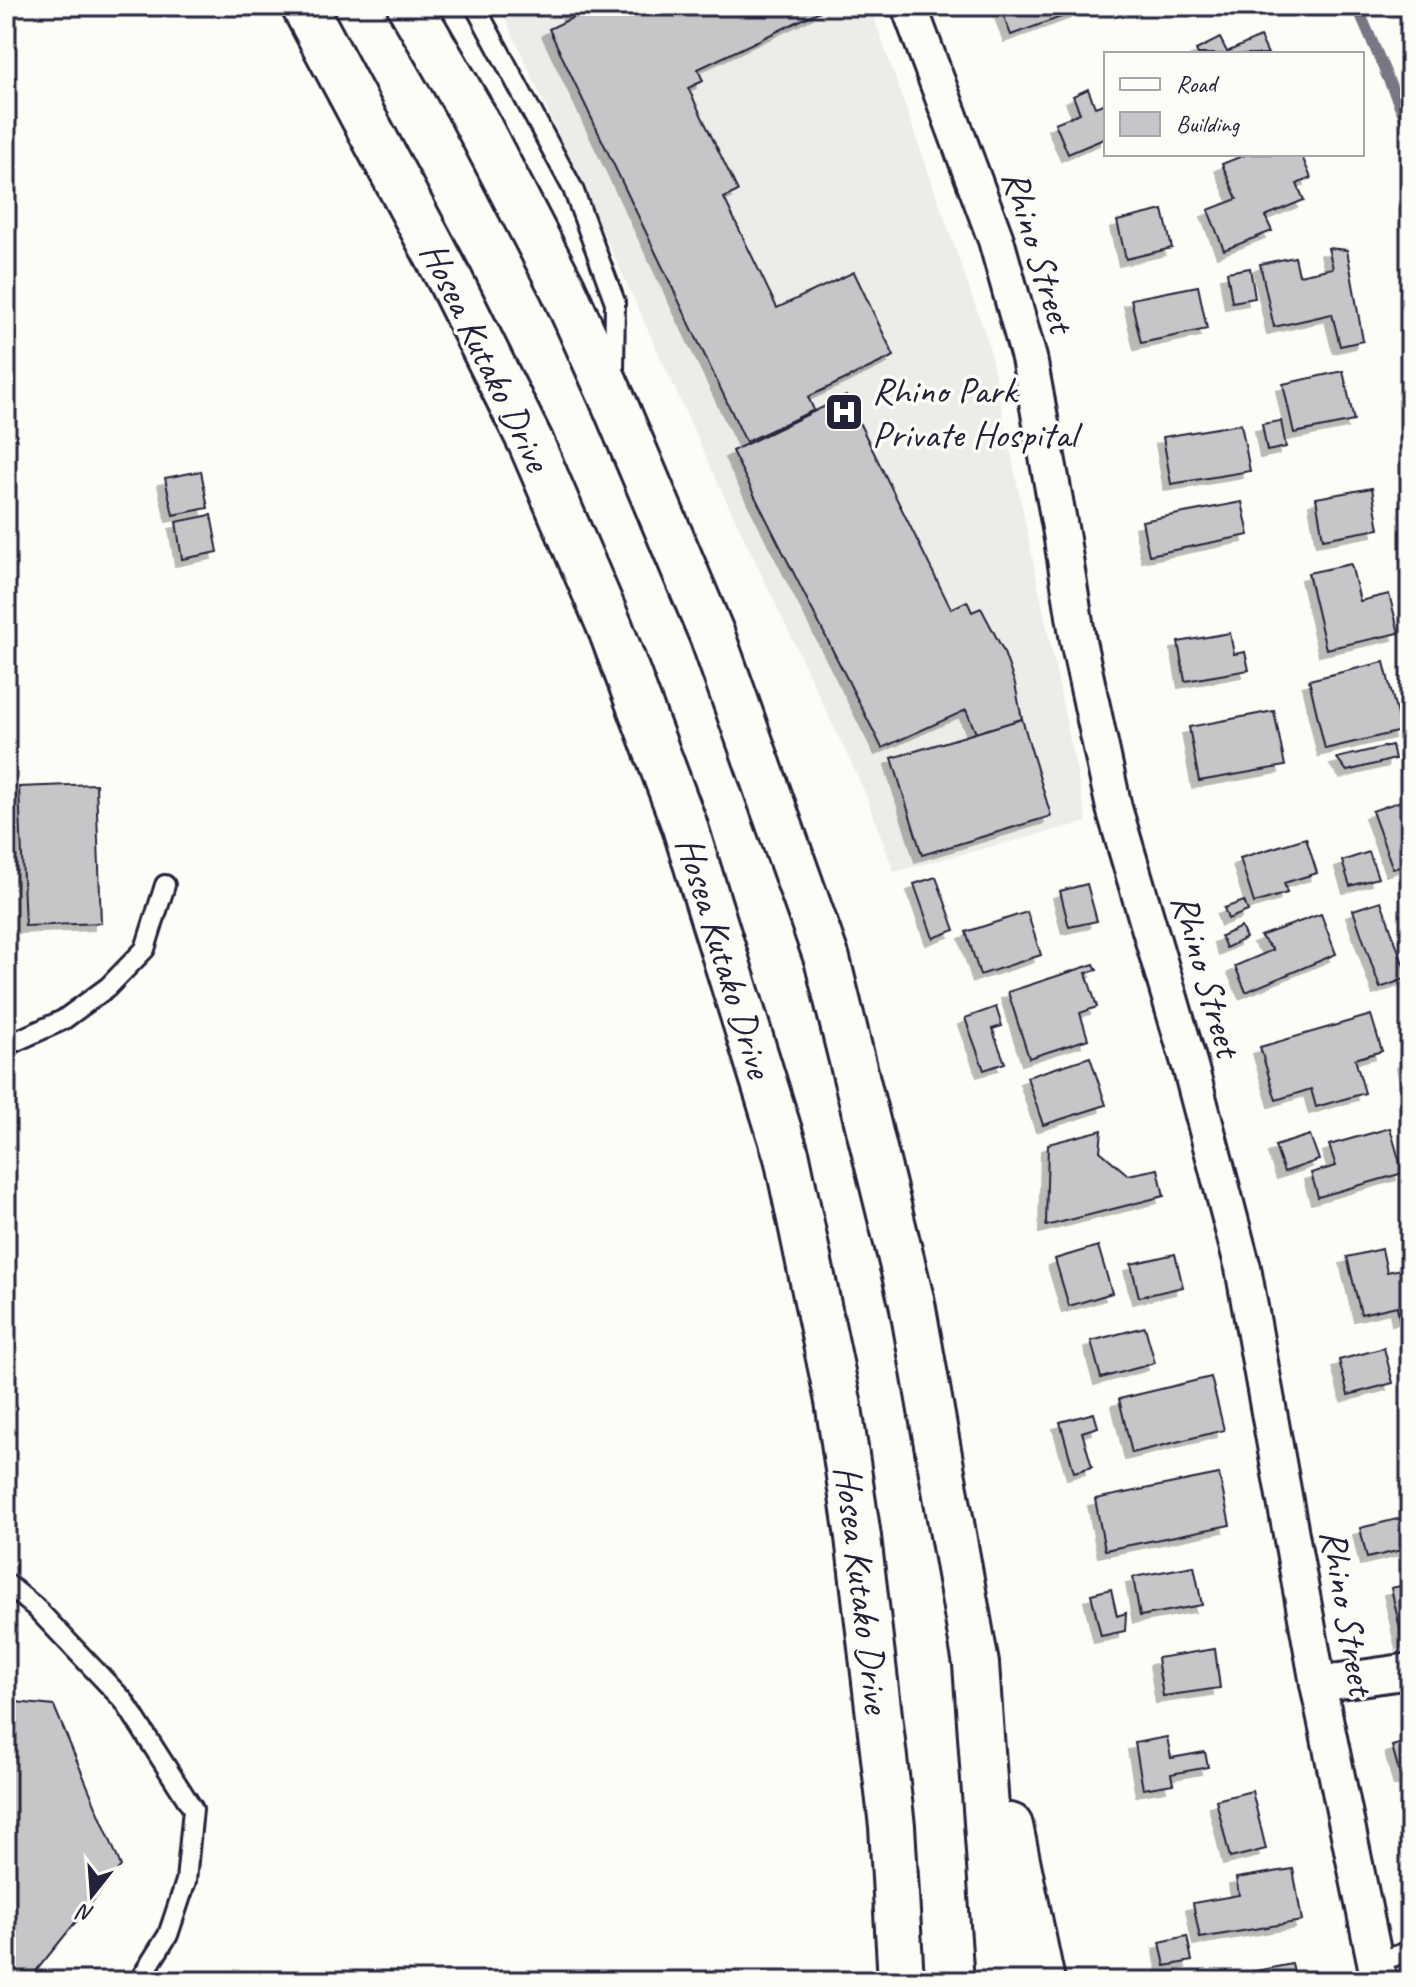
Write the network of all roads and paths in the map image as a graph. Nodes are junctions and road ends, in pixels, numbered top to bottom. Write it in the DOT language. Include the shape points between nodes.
graph roads {
  1 [pos="304,6"];
  2 [pos="410,6"];
  3 [pos="475,6"];
  4 [pos="909,6"];
  5 [pos="614,403"];
  6 [pos="165,885"];
  7 [pos="8,1043"];
  8 [pos="6,1583"];
  9 [pos="976,1664"];
  10 [pos="1410,1671"];
  11 [pos="1318,1684"];
  12 [pos="1410,1951"];
  13 [pos="1377,1972"];
  14 [pos="139,1981"];
  15 [pos="901,1981"];
  16 [pos="998,1981"];
  17 [pos="1042,1981"];
  1 -- 15 [label="main road, Hosea Kutako Drive" via="531,443 610,627 684,824 782,1142 838,1401 858,1537 892,1826"];
  2 -- 5 [label="main road" via="563,289"];
  3 -- 5 [label="lane" via="573,189 615,302"];
  4 -- 11 [label="street, Rhino Street" via="996,240 1029,358 1078,641 1114,808 1243,1268"];
  5 -- 9 [label="main road" via="712,635 827,959 912,1303"];
  6 -- 7 [label="lane" via="145,949 136,959 63,1020"];
  8 -- 14 [label="lane" via="124,1701 193,1809 186,1881 168,1935"];
  9 -- 16 [label="main road"];
  9 -- 17 [label="main road"];
  10 -- 11 [label="street"];
  11 -- 13 [label="street, Rhino Street"];
  12 -- 13 [label="lane"];
}
